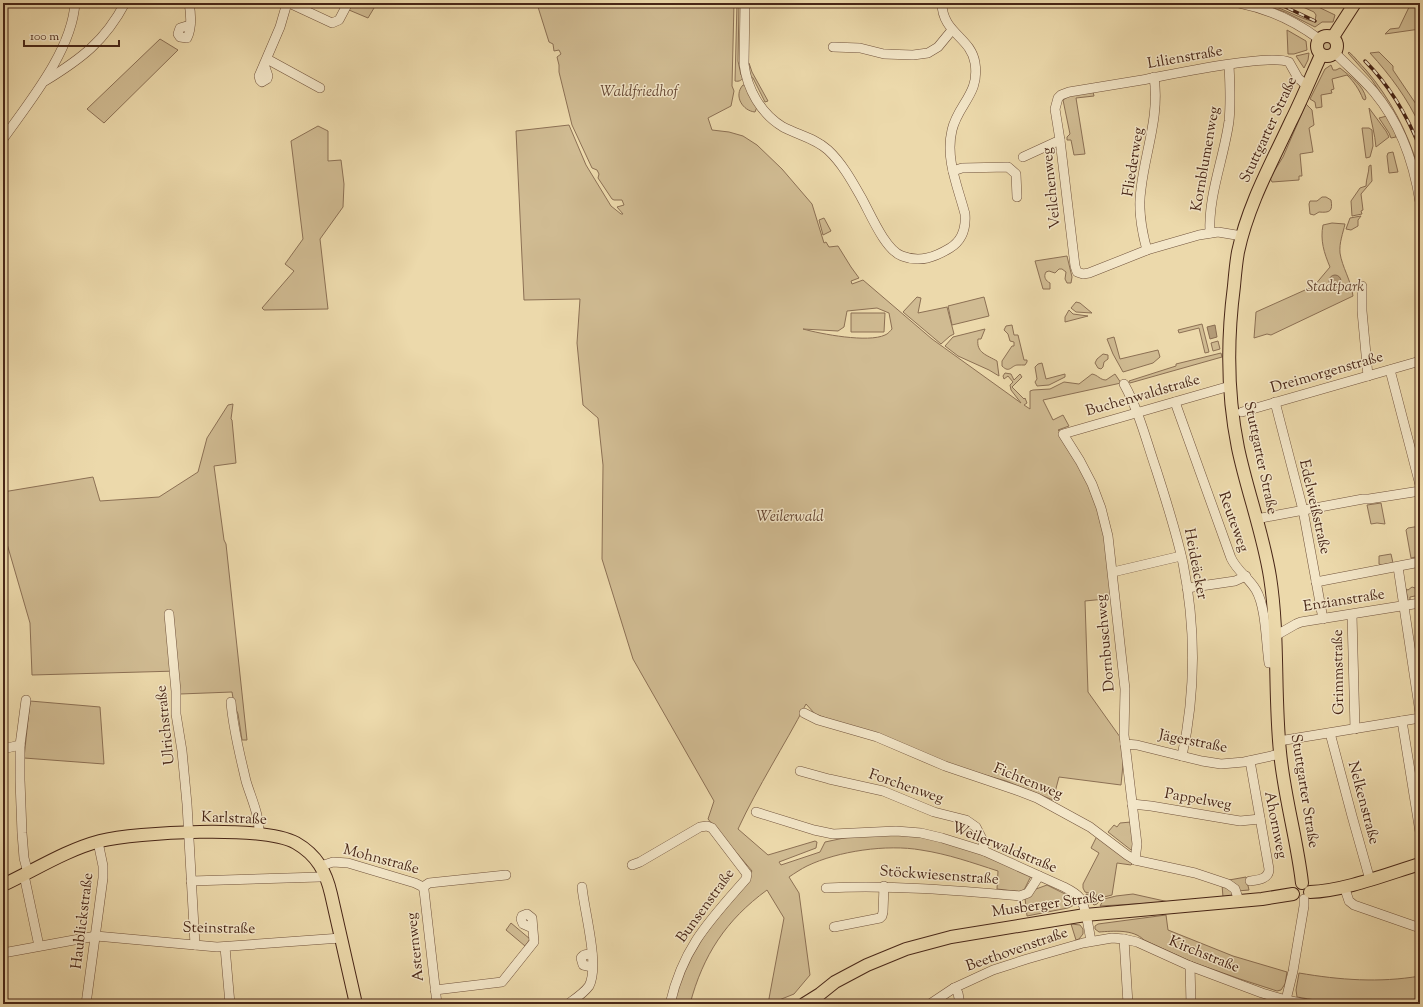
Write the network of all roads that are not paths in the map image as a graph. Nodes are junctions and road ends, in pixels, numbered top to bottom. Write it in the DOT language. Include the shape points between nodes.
graph roads {
  1 [pos="75,3"];
  2 [pos="125,3"];
  3 [pos="189,3"];
  4 [pos="288,3"];
  5 [pos="348,3"];
  6 [pos="745,3"];
  7 [pos="942,3"];
  8 [pos="1239,3"];
  9 [pos="1355,3"];
  10 [pos="190,25"];
  11 [pos="952,30"];
  12 [pos="1333,37"];
  13 [pos="1319,39"];
  14 [pos="833,47"];
  15 [pos="1335,53"];
  16 [pos="1321,55"];
  17 [pos="1229,65"];
  18 [pos="1154,78"];
  19 [pos="43,81"];
  20 [pos="1307,86"];
  21 [pos="320,88"];
  22 [pos="1058,98"];
  23 [pos="3,138"];
  24 [pos="1060,140"];
  25 [pos="1023,157"];
  26 [pos="953,171"];
  27 [pos="1017,197"];
  28 [pos="1420,202"];
  29 [pos="1210,233"];
  30 [pos="1242,236"];
  31 [pos="1147,250"];
  32 [pos="1362,286"];
  33 [pos="1420,361"];
  34 [pos="1390,370"];
  35 [pos="1368,376"];
  36 [pos="1124,384"];
  37 [pos="1230,386"];
  38 [pos="1175,402"];
  39 [pos="1274,402"];
  40 [pos="1242,412"];
  41 [pos="1138,413"];
  42 [pos="1063,434"];
  43 [pos="1420,485"];
  44 [pos="1420,491"];
  45 [pos="1303,510"];
  46 [pos="1256,519"];
  47 [pos="1181,556"];
  48 [pos="1420,562"];
  49 [pos="1398,567"];
  50 [pos="1113,572"];
  51 [pos="1246,576"];
  52 [pos="1316,582"];
  53 [pos="1187,588"];
  54 [pos="1420,603"];
  55 [pos="1404,606"];
  56 [pos="169,614"];
  57 [pos="1352,615"];
  58 [pos="1323,619"];
  59 [pos="1275,636"];
  60 [pos="1416,657"];
  61 [pos="1277,663"];
  62 [pos="26,700"];
  63 [pos="231,702"];
  64 [pos="804,713"];
  65 [pos="1420,713"];
  66 [pos="1420,718"];
  67 [pos="1402,721"];
  68 [pos="1355,729"];
  69 [pos="1330,733"];
  70 [pos="1279,741"];
  71 [pos="1125,744"];
  72 [pos="20,745"];
  73 [pos="3,749"];
  74 [pos="1280,754"];
  75 [pos="1182,756"];
  76 [pos="1250,761"];
  77 [pos="800,771"];
  78 [pos="1416,775"];
  79 [pos="1132,804"];
  80 [pos="756,812"];
  81 [pos="1260,819"];
  82 [pos="1420,829"];
  83 [pos="189,833"];
  84 [pos="259,834"];
  85 [pos="98,842"];
  86 [pos="984,851"];
  87 [pos="1135,860"];
  88 [pos="1420,864"];
  89 [pos="632,865"];
  90 [pos="320,872"];
  91 [pos="26,874"];
  92 [pos="506,875"];
  93 [pos="1039,876"];
  94 [pos="1370,880"];
  95 [pos="191,881"];
  96 [pos="1250,881"];
  97 [pos="3,885"];
  98 [pos="884,886"];
  99 [pos="1344,886"];
  100 [pos="423,887"];
  101 [pos="582,887"];
  102 [pos="826,888"];
  103 [pos="1302,895"];
  104 [pos="1239,901"];
  105 [pos="1085,915"];
  106 [pos="834,926"];
  107 [pos="532,928"];
  108 [pos="1420,928"];
  109 [pos="96,936"];
  110 [pos="341,938"];
  111 [pos="1124,939"];
  112 [pos="1091,941"];
  113 [pos="195,945"];
  114 [pos="39,946"];
  115 [pos="225,947"];
  116 [pos="3,953"];
  117 [pos="1190,966"];
  118 [pos="954,988"];
  119 [pos="435,990"];
  120 [pos="820,994"];
  121 [pos="1286,998"];
  122 [pos="1420,1003"];
  123 [pos="86,1004"];
  124 [pos="230,1004"];
  125 [pos="356,1004"];
  126 [pos="437,1004"];
  127 [pos="568,1004"];
  128 [pos="670,1004"];
  129 [pos="804,1004"];
  130 [pos="812,1004"];
  131 [pos="930,1004"];
  132 [pos="960,1004"];
  133 [pos="1128,1004"];
  134 [pos="1191,1004"];
  135 [pos="1306,1004"];
  136 [pos="1415,1004"];
  1 -- 19 [label="street" via="71,26"];
  2 -- 19 [label="street" via="97,43"];
  3 -- 10 [label="street"];
  4 -- 5 [label="street" via="332,23 339,20"];
  4 -- 21 [label="street" via="266,62"];
  6 -- 26 [label="street" via="744,64 747,81 757,100 778,124 828,149 839,161 887,242 901,256 926,259 953,246 962,236 966,214"];
  7 -- 11 [label="street" via="945,19"];
  8 -- 13 [label="street" via="1278,14"];
  9 -- 12 [label="main road"];
  11 -- 14 [label="street" via="938,47 928,53 884,54 860,48"];
  11 -- 26 [label="street" via="970,48 976,65 973,89 952,130 949,152"];
  12 -- 13 [label="main road"];
  12 -- 15 [label="main road" via="1337,46"];
  13 -- 16 [label="main road" via="1317,49"];
  15 -- 16 [label="main road"];
  15 -- 28 [label="street" via="1374,93 1387,111 1405,147"];
  16 -- 20 [label="main road, Stuttgarter Straße"];
  17 -- 18 [label="street, Lilienstraße"];
  17 -- 20 [label="street, Lilienstraße" via="1268,60 1286,61"];
  17 -- 29 [label="street, Kornblumenweg" via="1229,121 1210,210"];
  18 -- 22 [label="street, Lilienstraße" via="1069,92"];
  18 -- 31 [label="street, Fliederweg" via="1156,106 1140,191 1141,223"];
  19 -- 23 [label="street"];
  20 -- 30 [label="main road, Stuttgarter Straße" via="1259,186"];
  22 -- 24 [label="street, Veilchenweg" via="1055,109"];
  24 -- 25 [label="street"];
  24 -- 31 [label="street, Veilchenweg" via="1076,269 1083,274 1089,273"];
  26 -- 27 [label="street" via="962,168 1008,167 1016,174"];
  29 -- 30 [label="street" via="1227,232"];
  29 -- 31 [label="street"];
  30 -- 37 [label="main road, Stuttgarter Straße" via="1230,318"];
  32 -- 35 [label="street"];
  33 -- 34 [label="street, Dreimorgenstraße"];
  34 -- 35 [label="street, Dreimorgenstraße"];
  34 -- 43 [label="street"];
  35 -- 39 [label="street, Dreimorgenstraße"];
  36 -- 41 [label="street, Heideäcker"];
  37 -- 38 [label="street, Buchenwaldstraße"];
  37 -- 46 [label="main road, Stuttgarter Straße" via="1238,448"];
  38 -- 41 [label="street, Buchenwaldstraße"];
  38 -- 51 [label="street, Reuteweg" via="1231,558"];
  39 -- 40 [label="street, Dreimorgenstraße"];
  39 -- 45 [label="street, Edelweißstraße"];
  41 -- 42 [label="street, Buchenwaldstraße"];
  41 -- 47 [label="street, Heideäcker"];
  42 -- 50 [label="street, Dornbuschweg" via="1097,496 1106,525"];
  44 -- 45 [label="street" via="1369,500 1363,498"];
  45 -- 46 [label="street"];
  45 -- 52 [label="street, Edelweißstraße"];
  46 -- 59 [label="main road, Stuttgarter Straße" via="1270,577"];
  47 -- 50 [label="street"];
  47 -- 53 [label="street, Heideäcker"];
  48 -- 49 [label="street"];
  49 -- 52 [label="street"];
  49 -- 55 [label="street"];
  50 -- 71 [label="street, Dornbuschweg" via="1125,689"];
  51 -- 53 [label="street" via="1235,581"];
  51 -- 61 [label="street, Reuteweg" via="1261,600 1269,663"];
  52 -- 58 [label="street, Edelweißstraße"];
  53 -- 75 [label="street, Heideäcker" via="1192,634 1192,679"];
  54 -- 55 [label="street, Enzianstraße"];
  55 -- 57 [label="street, Enzianstraße"];
  55 -- 60 [label="street"];
  56 -- 83 [label="street, Ulrichstraße" via="176,714 184,767"];
  57 -- 58 [label="street, Enzianstraße"];
  57 -- 68 [label="street, Grimmstraße"];
  58 -- 59 [label="street, Enzianstraße" via="1296,624"];
  59 -- 61 [label="main road, Stuttgarter Straße"];
  60 -- 65 [label="street"];
  61 -- 70 [label="main road, Stuttgarter Straße"];
  62 -- 72 [label="street"];
  63 -- 84 [label="street" via="236,737"];
  64 -- 87 [label="street, Fichtenweg" via="818,720 876,737 953,769 1037,798 1090,827"];
  66 -- 67 [label="street"];
  67 -- 68 [label="street"];
  67 -- 78 [label="street"];
  68 -- 69 [label="street"];
  69 -- 70 [label="street"];
  69 -- 94 [label="street, Nelkenstraße"];
  70 -- 74 [label="main road, Stuttgarter Straße"];
  71 -- 75 [label="street, Jägerstraße"];
  71 -- 79 [label="street, Dornbuschweg"];
  72 -- 73 [label="street"];
  72 -- 91 [label="street" via="22,833"];
  74 -- 76 [label="street, Jägerstraße"];
  74 -- 103 [label="main road, Stuttgarter Straße" via="1302,883 1309,887"];
  75 -- 76 [label="street, Jägerstraße" via="1221,764"];
  76 -- 81 [label="street, Ahornweg"];
  77 -- 86 [label="street, Forchenweg" via="883,791 934,812 966,820 976,827 983,841"];
  78 -- 82 [label="street"];
  79 -- 81 [label="street, Pappelweg" via="1240,821"];
  79 -- 87 [label="street, Dornbuschweg" via="1137,844"];
  80 -- 86 [label="street, Weilerwaldstraße" via="827,834 886,831 921,833"];
  81 -- 96 [label="street, Ahornweg" via="1269,872 1264,878"];
  83 -- 84 [label="main road, Karlstraße"];
  83 -- 85 [label="main road, Karlstraße" via="122,837"];
  83 -- 95 [label="street, Ulrichstraße"];
  84 -- 90 [label="main road, Karlstraße" via="297,844 313,856"];
  85 -- 91 [label="main road, Karlstraße" via="72,851"];
  85 -- 109 [label="street, Haublickstraße" via="104,872"];
  86 -- 93 [label="street, Weilerwaldstraße"];
  87 -- 104 [label="street, Fichtenweg" via="1223,882 1235,889"];
  88 -- 94 [label="main road, Musberger Straße"];
  89 -- 128 [label="street, Bunsenstraße" via="700,827 707,826 712,828 748,874 697,937 682,966"];
  90 -- 95 [label="street, Mohnstraße"];
  90 -- 100 [label="street, Mohnstraße" via="333,862 348,863"];
  90 -- 110 [label="main road, Karlstraße" via="329,886"];
  91 -- 97 [label="main road, Karlstraße"];
  91 -- 114 [label="street"];
  92 -- 100 [label="street, Mohnstraße" via="428,883"];
  93 -- 98 [label="street, Stöckwiesenstraße" via="1028,893 1020,896"];
  93 -- 105 [label="street, Weilerwaldstraße" via="1076,894 1082,901"];
  94 -- 99 [label="main road, Musberger Straße"];
  95 -- 113 [label="street, Ulrichstraße"];
  98 -- 102 [label="street, Stöckwiesenstraße"];
  98 -- 106 [label="street" via="883,912 880,918"];
  99 -- 103 [label="main road, Musberger Straße"];
  99 -- 108 [label="street" via="1349,901 1354,905"];
  100 -- 119 [label="street, Asternweg"];
  101 -- 127 [label="street" via="592,954 591,980 581,994"];
  103 -- 104 [label="main road, Musberger Straße"];
  103 -- 121 [label="street" via="1304,906"];
  104 -- 105 [label="main road, Musberger Straße"];
  105 -- 112 [label="street, Beethovenstraße"];
  105 -- 120 [label="main road, Musberger Straße" via="966,934 919,945 857,969"];
  107 -- 119 [label="street" via="533,945 502,982"];
  109 -- 113 [label="street, Steinstraße"];
  109 -- 114 [label="street, Steinstraße"];
  109 -- 123 [label="street, Haublickstraße"];
  110 -- 115 [label="street, Steinstraße"];
  110 -- 125 [label="main road, Karlstraße"];
  111 -- 112 [label="street, Kirchstraße"];
  111 -- 117 [label="street, Kirchstraße" via="1137,942"];
  111 -- 133 [label="street"];
  112 -- 118 [label="street, Beethovenstraße" via="993,970"];
  113 -- 115 [label="street, Steinstraße"];
  114 -- 116 [label="street, Steinstraße"];
  115 -- 124 [label="street"];
  117 -- 121 [label="street, Kirchstraße" via="1262,993"];
  117 -- 134 [label="street"];
  118 -- 131 [label="street, Beethovenstraße"];
  118 -- 132 [label="street"];
  119 -- 126 [label="street, Asternweg"];
  120 -- 129 [label="main road, Musberger Straße"];
  120 -- 130 [label="main road, Musberger Straße"];
  121 -- 135 [label="street, Kirchstraße"];
  122 -- 136 [label="street"];
}
